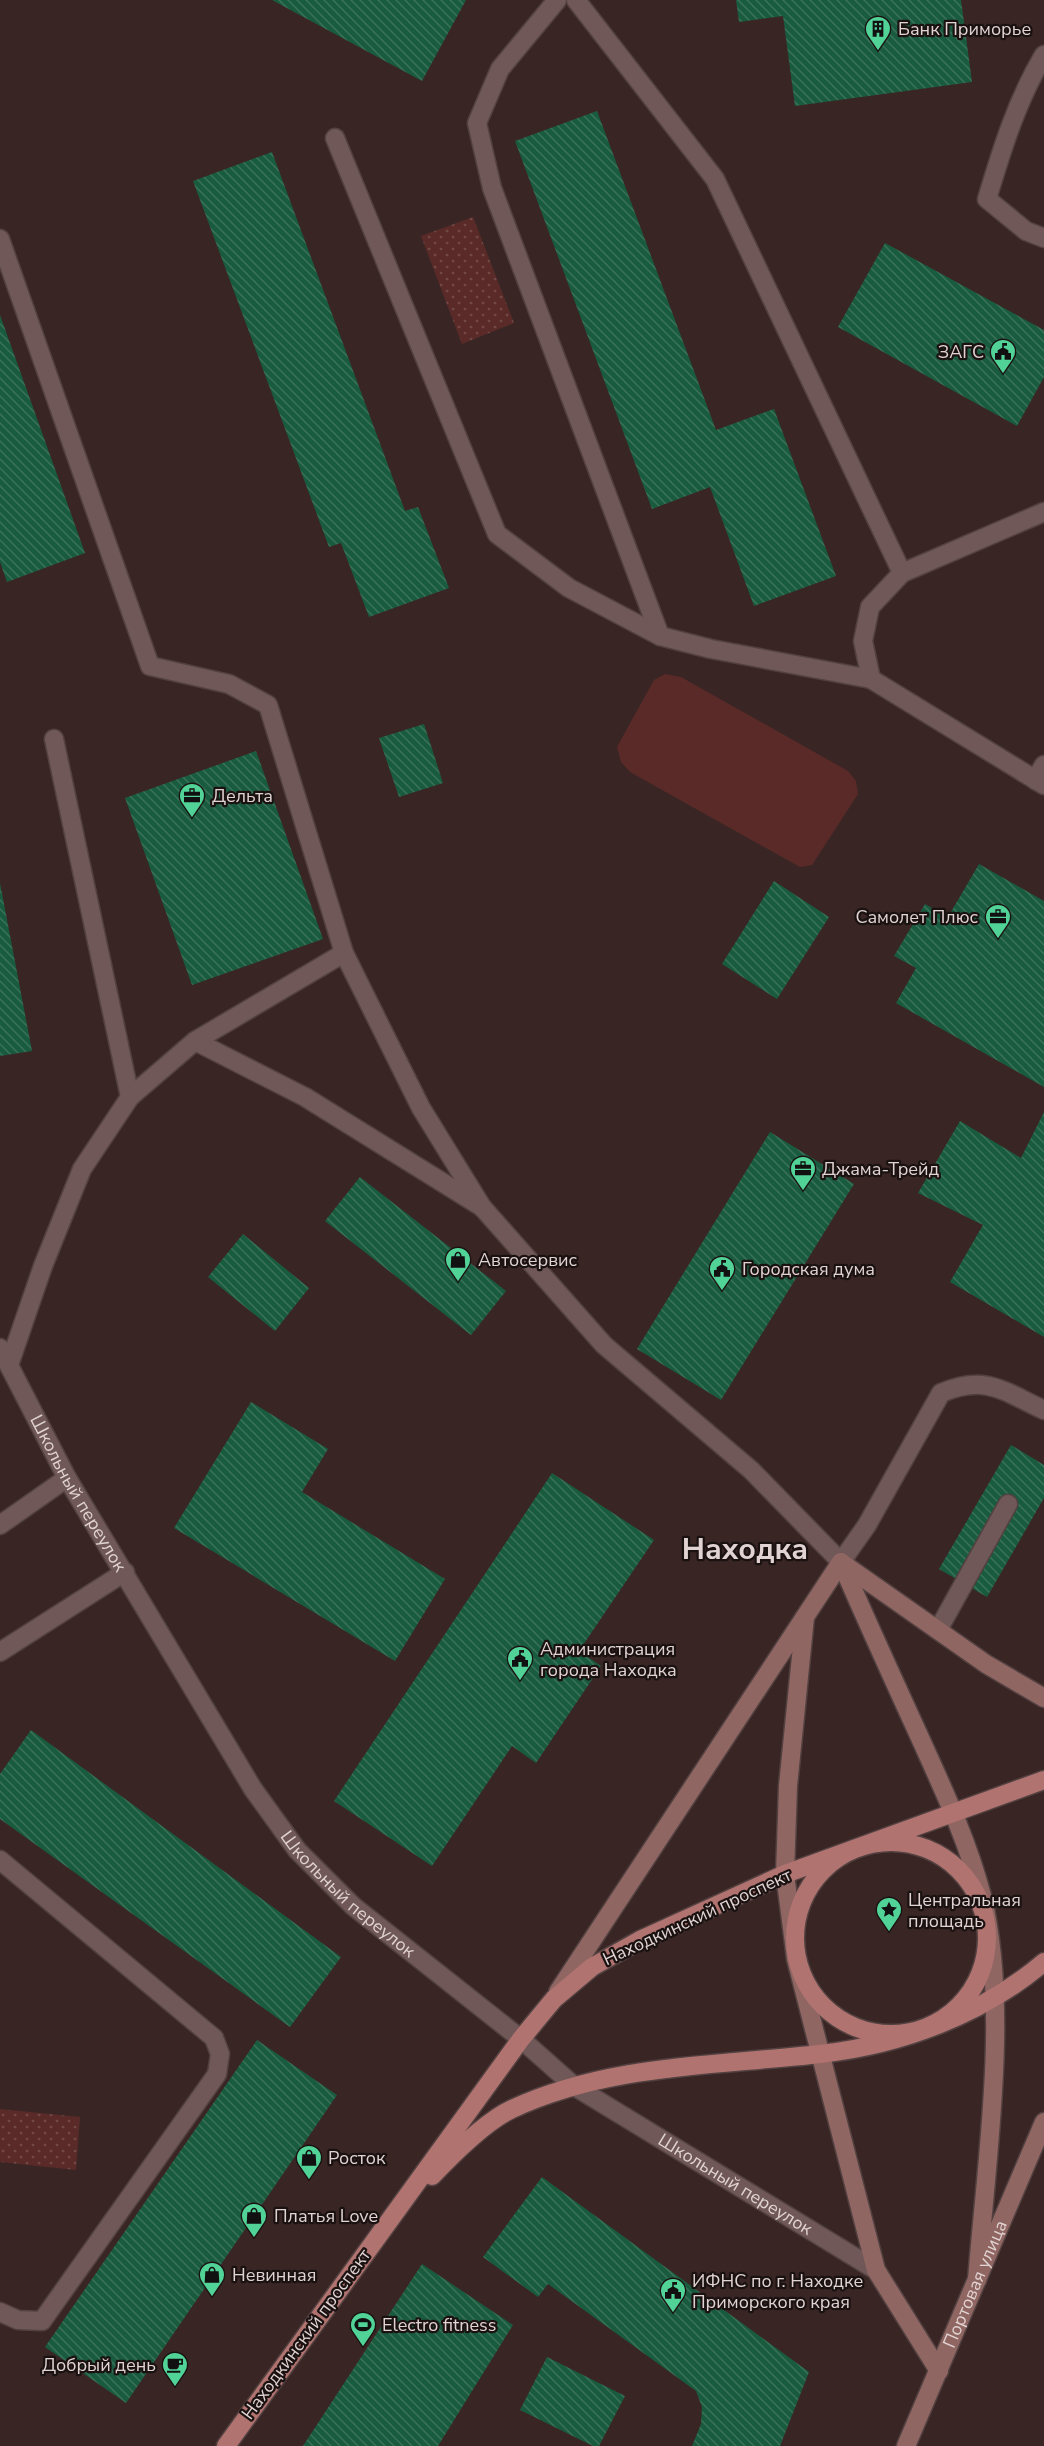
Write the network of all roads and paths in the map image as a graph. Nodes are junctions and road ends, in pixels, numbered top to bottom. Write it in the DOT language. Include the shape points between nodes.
graph roads {
  1 [pos="557,0"];
  2 [pos="576,0"];
  3 [pos="1044,55"];
  4 [pos="335,138"];
  5 [pos="1044,238"];
  6 [pos="0,239"];
  7 [pos="1044,512"];
  8 [pos="902,573"];
  9 [pos="660,636"];
  10 [pos="871,679"];
  11 [pos="54,739"];
  12 [pos="1041,777"];
  13 [pos="344,953"];
  14 [pos="195,1041"];
  15 [pos="130,1097"];
  16 [pos="482,1207"];
  17 [pos="0,1348"];
  18 [pos="9,1365"];
  19 [pos="1044,1410"];
  20 [pos="67,1478"];
  21 [pos="1008,1504"];
  22 [pos="0,1525"];
  23 [pos="841,1562"];
  24 [pos="125,1572"];
  25 [pos="805,1617"];
  26 [pos="938,1630"];
  27 [pos="0,1652"];
  28 [pos="1044,1698"];
  29 [pos="1044,1780"];
  30 [pos="954,1813"];
  31 [pos="870,1843"];
  32 [pos="0,1860"];
  33 [pos="785,1874"];
  34 [pos="986,1918"];
  35 [pos="796,1959"];
  36 [pos="1044,1962"];
  37 [pos="554,1999"];
  38 [pos="993,2000"];
  39 [pos="911,2033"];
  40 [pos="521,2039"];
  41 [pos="822,2054"];
  42 [pos="574,2086"];
  43 [pos="1044,2122"];
  44 [pos="387,2223"];
  45 [pos="876,2270"];
  46 [pos="976,2280"];
  47 [pos="0,2312"];
  48 [pos="939,2371"];
  49 [pos="226,2446"];
  50 [pos="906,2446"];
  1 -- 9 [label="street" via="500,69 477,123 492,188"];
  2 -- 8 [label="street" via="715,179"];
  3 -- 5 [label="street" via="1007,131 987,200 1026,231"];
  4 -- 9 [label="street" via="497,534 569,588"];
  6 -- 13 [label="street" via="150,666 229,684 268,705"];
  7 -- 8 [label="street"];
  8 -- 10 [label="street" via="870,607 863,641"];
  9 -- 10 [label="street"];
  10 -- 12 [label="street"];
  11 -- 15 [label="street"];
  13 -- 14 [label="street"];
  13 -- 16 [label="street" via="421,1108"];
  14 -- 15 [label="street"];
  14 -- 16 [label="street" via="305,1097"];
  15 -- 18 [label="street" via="82,1169"];
  16 -- 23 [label="street" via="604,1346 751,1470"];
  17 -- 18 [label="street, Школьный переулок"];
  18 -- 20 [label="street, Школьный переулок"];
  19 -- 23 [label="street" via="990,1385 963,1384 941,1393 867,1525"];
  20 -- 22 [label="street"];
  20 -- 24 [label="street, Школьный переулок"];
  21 -- 26 [label="street"];
  23 -- 25 [label="street"];
  23 -- 26 [label="street"];
  23 -- 30 [label="street"];
  24 -- 27 [label="street"];
  24 -- 40 [label="street, Школьный переулок" via="252,1790 297,1850 353,1906"];
  25 -- 33 [label="street" via="788,1786"];
  25 -- 37 [label="street"];
  26 -- 28 [label="street"];
  29 -- 30 [label="main road, Находкинский проспект"];
  30 -- 31 [label="main road, Находкинский проспект"];
  30 -- 34 [label="street"];
  31 -- 33 [label="main road, Находкинский проспект"];
  31 -- 34 [label="main road" via="901,1842 920,1847 956,1866 975,1890"];
  31 -- 35 [label="main road" via="842,1854 818,1873 801,1900 794,1929"];
  32 -- 47 [label="street" via="214,2038 220,2054 217,2074 42,2320 18,2320"];
  33 -- 35 [label="street"];
  33 -- 37 [label="main road, Находкинский проспект" via="640,1940 592,1966"];
  34 -- 38 [label="street"];
  34 -- 39 [label="main road" via="988,1948 980,1977 969,1994 940,2022"];
  35 -- 39 [label="main road" via="807,1987 826,2010 851,2026 881,2034"];
  35 -- 41 [label="street"];
  36 -- 38 [label="main road, Находкинский проспект"];
  37 -- 40 [label="main road, Находкинский проспект"];
  38 -- 39 [label="main road, Находкинский проспект" via="956,2019"];
  38 -- 46 [label="street" via="994,2054"];
  39 -- 41 [label="main road, Находкинский проспект"];
  40 -- 42 [label="street, Школьный переулок"];
  40 -- 44 [label="main road, Находкинский проспект"];
  41 -- 42 [label="main road, Находкинский проспект" via="662,2068"];
  41 -- 45 [label="street"];
  42 -- 44 [label="main road, Находкинский проспект" via="510,2110 458,2150"];
  42 -- 45 [label="street, Школьный переулок"];
  43 -- 46 [label="street, Портовая улица"];
  44 -- 49 [label="main road, Находкинский проспект"];
  45 -- 48 [label="street"];
  46 -- 48 [label="street, Портовая улица"];
  48 -- 50 [label="street, Портовая улица"];
}
